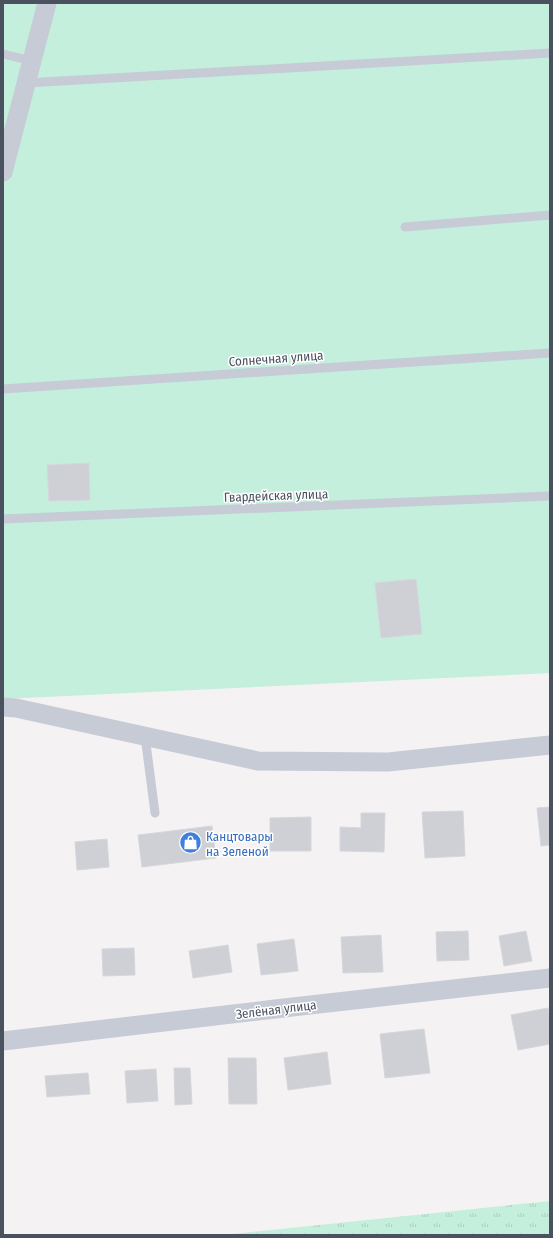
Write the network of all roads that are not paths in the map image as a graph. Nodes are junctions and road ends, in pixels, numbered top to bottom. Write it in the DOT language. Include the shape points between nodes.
graph roads {
  1 [pos="47,3"];
  2 [pos="550,52"];
  3 [pos="3,54"];
  4 [pos="32,61"];
  5 [pos="26,83"];
  6 [pos="3,172"];
  7 [pos="550,215"];
  8 [pos="405,227"];
  9 [pos="550,353"];
  10 [pos="3,389"];
  11 [pos="550,496"];
  12 [pos="3,519"];
  13 [pos="3,707"];
  14 [pos="145,736"];
  15 [pos="550,745"];
  16 [pos="155,813"];
  17 [pos="550,978"];
  18 [pos="3,1041"];
  1 -- 4 [label="street"];
  2 -- 5 [label="lane"];
  3 -- 4 [label="lane"];
  4 -- 5 [label="street"];
  5 -- 6 [label="street"];
  7 -- 8 [label="lane"];
  9 -- 10 [label="lane, Солнечная улица"];
  11 -- 12 [label="lane, Гвардейская улица"];
  13 -- 14 [label="street"];
  14 -- 15 [label="street" via="258,761 388,762"];
  14 -- 16 [label="lane"];
  17 -- 18 [label="street, Зелёная улица"];
}
